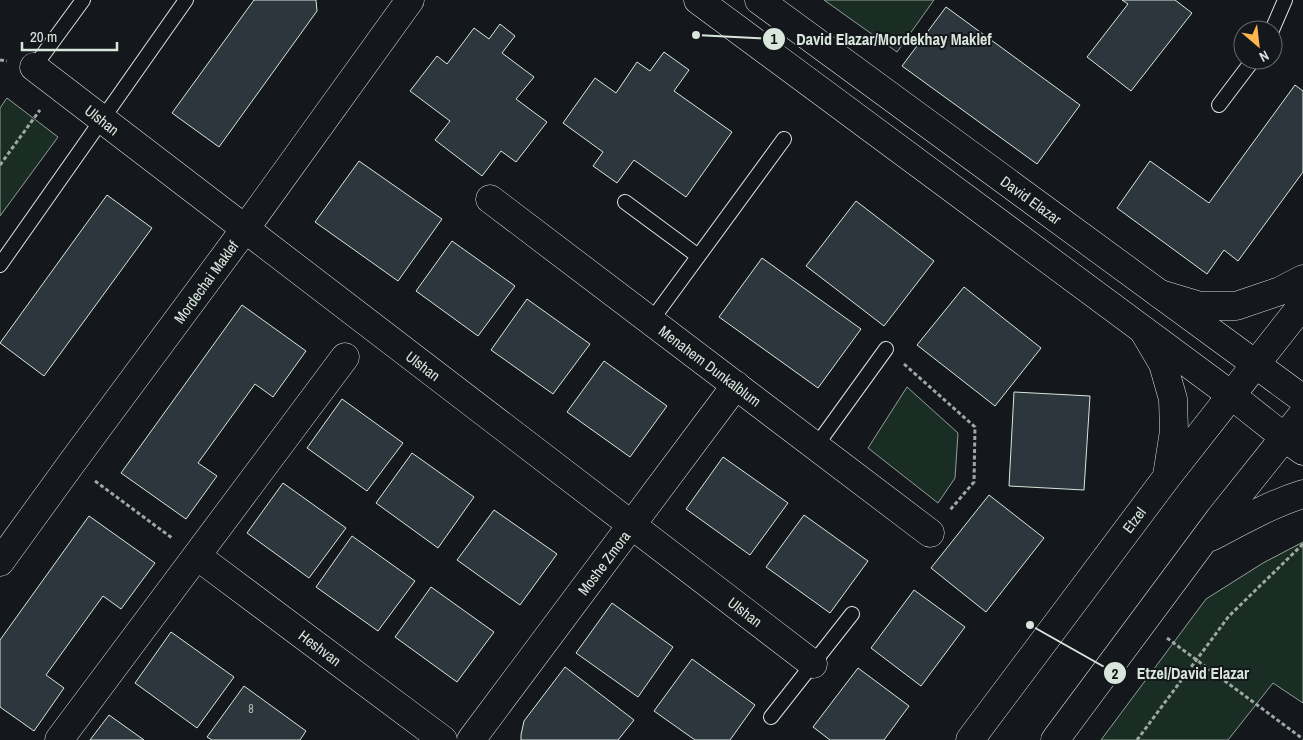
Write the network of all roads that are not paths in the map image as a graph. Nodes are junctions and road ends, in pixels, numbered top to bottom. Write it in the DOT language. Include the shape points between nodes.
graph roads {
  1 [pos="84,0"];
  2 [pos="186,0"];
  3 [pos="410,0"];
  4 [pos="698,0"];
  5 [pos="759,0"];
  6 [pos="1285,0"];
  7 [pos="1276,20"];
  8 [pos="34,67"];
  9 [pos="1245,70"];
  10 [pos="1219,105"];
  11 [pos="102,120"];
  12 [pos="784,139"];
  13 [pos="490,199"];
  14 [pos="625,202"];
  15 [pos="245,229"];
  16 [pos="698,256"];
  17 [pos="0,265"];
  18 [pos="1303,279"];
  19 [pos="1160,294"];
  20 [pos="1303,304"];
  21 [pos="651,321"];
  22 [pos="1143,330"];
  23 [pos="886,349"];
  24 [pos="345,357"];
  25 [pos="1256,364"];
  26 [pos="736,385"];
  27 [pos="1232,395"];
  28 [pos="1303,399"];
  29 [pos="1303,414"];
  30 [pos="1294,444"];
  31 [pos="816,446"];
  32 [pos="1166,477"];
  33 [pos="1303,494"];
  34 [pos="631,525"];
  35 [pos="930,533"];
  36 [pos="1203,542"];
  37 [pos="197,556"];
  38 [pos="0,562"];
  39 [pos="852,614"];
  40 [pos="813,664"];
  41 [pos="771,718"];
  42 [pos="59,740"];
  43 [pos="443,740"];
  44 [pos="471,740"];
  45 [pos="970,740"];
  46 [pos="1055,740"];
  1 -- 8 [label="lane"];
  2 -- 11 [label="lane"];
  3 -- 15 [label="street, Mordechai Maklef"];
  4 -- 22 [label="street"];
  5 -- 19 [label="street, David Elazar"];
  6 -- 7 [label="lane"];
  8 -- 11 [label="street, Ulshan"];
  9 -- 10 [label="lane"];
  11 -- 15 [label="street, Ulshan"];
  11 -- 17 [label="lane"];
  12 -- 16 [label="lane"];
  13 -- 21 [label="street, Menahem Dunkalblum"];
  14 -- 16 [label="lane"];
  15 -- 34 [label="street, Ulshan"];
  15 -- 38 [label="street, Mordechai Maklef"];
  16 -- 21 [label="lane"];
  18 -- 19 [label="street" via="1280,291 1236,306 1200,306"];
  19 -- 25 [label="street, David Elazar"];
  20 -- 25 [label="street, Etzel"];
  21 -- 26 [label="street, Menahem Dunkalblum"];
  22 -- 27 [label="street"];
  22 -- 32 [label="street" via="1163,364 1173,399 1174,431"];
  23 -- 31 [label="lane"];
  24 -- 37 [label="street"];
  25 -- 27 [label="street, Etzel"];
  25 -- 28 [label="street, David Elazar"];
  26 -- 31 [label="street, Menahem Dunkalblum"];
  26 -- 34 [label="street, Moshe Zmora"];
  27 -- 30 [label="street"];
  27 -- 32 [label="street, Etzel"];
  29 -- 30 [label="street"];
  30 -- 36 [label="street"];
  31 -- 35 [label="street, Menahem Dunkalblum"];
  32 -- 45 [label="street, Etzel"];
  33 -- 36 [label="street" via="1251,515"];
  34 -- 40 [label="street, Ulshan"];
  34 -- 44 [label="street, Moshe Zmora"];
  36 -- 46 [label="street"];
  37 -- 42 [label="street"];
  37 -- 43 [label="street, Heshvan"];
  39 -- 40 [label="lane"];
  40 -- 41 [label="lane"];
}
